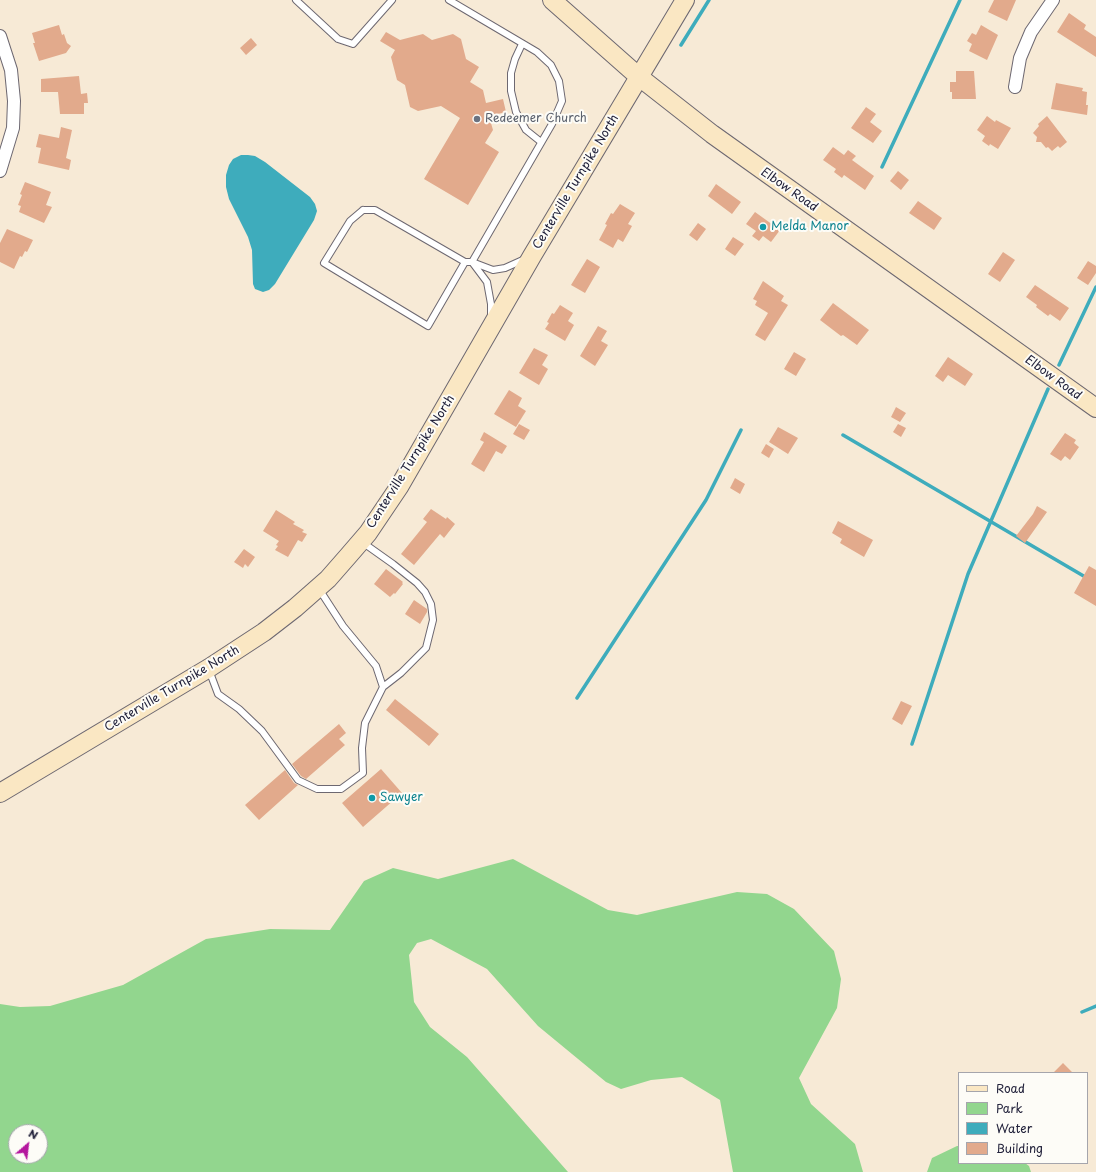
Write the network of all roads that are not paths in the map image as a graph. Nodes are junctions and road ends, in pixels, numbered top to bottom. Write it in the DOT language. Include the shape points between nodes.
graph roads {
  1 [pos="296,0"];
  2 [pos="392,0"];
  3 [pos="449,0"];
  4 [pos="552,0"];
  5 [pos="685,0"];
  6 [pos="1053,0"];
  7 [pos="0,36"];
  8 [pos="522,44"];
  9 [pos="638,76"];
  10 [pos="1015,87"];
  11 [pos="541,142"];
  12 [pos="0,171"];
  13 [pos="532,256"];
  14 [pos="465,262"];
  15 [pos="472,262"];
  16 [pos="492,327"];
  17 [pos="1096,408"];
  18 [pos="360,541"];
  19 [pos="318,587"];
  20 [pos="209,668"];
  21 [pos="383,687"];
  22 [pos="0,793"];
  1 -- 2 [label="lane" via="338,39 353,44"];
  3 -- 8 [label="lane"];
  4 -- 9 [label="main road, Elbow Road"];
  5 -- 9 [label="main road, Centerville Turnpike North"];
  6 -- 10 [label="street" via="1031,32 1020,58"];
  7 -- 12 [label="street" via="11,70 14,101 13,128"];
  8 -- 11 [label="lane" via="511,73 511,91 516,112 526,130"];
  8 -- 11 [label="lane" via="551,65 559,81 562,102"];
  9 -- 13 [label="main road, Centerville Turnpike North"];
  9 -- 17 [label="main road, Elbow Road" via="746,159"];
  11 -- 15 [label="lane"];
  13 -- 15 [label="lane" via="505,268 493,270"];
  13 -- 16 [label="main road, Centerville Turnpike North"];
  14 -- 14 [label="lane" via="375,210 363,210 350,221 324,263 428,326"];
  14 -- 15 [label="lane"];
  15 -- 16 [label="lane" via="487,282"];
  16 -- 18 [label="main road, Centerville Turnpike North" via="399,487"];
  18 -- 19 [label="main road, Centerville Turnpike North"];
  18 -- 21 [label="lane" via="417,583 426,592 431,604 433,620 426,648"];
  19 -- 20 [label="main road, Centerville Turnpike North" via="296,608 264,632"];
  19 -- 21 [label="lane" via="343,626 376,666"];
  20 -- 21 [label="lane" via="218,694 239,709 262,731 298,780 317,789 341,789 363,773 365,723"];
  20 -- 22 [label="main road, Centerville Turnpike North"];
}
